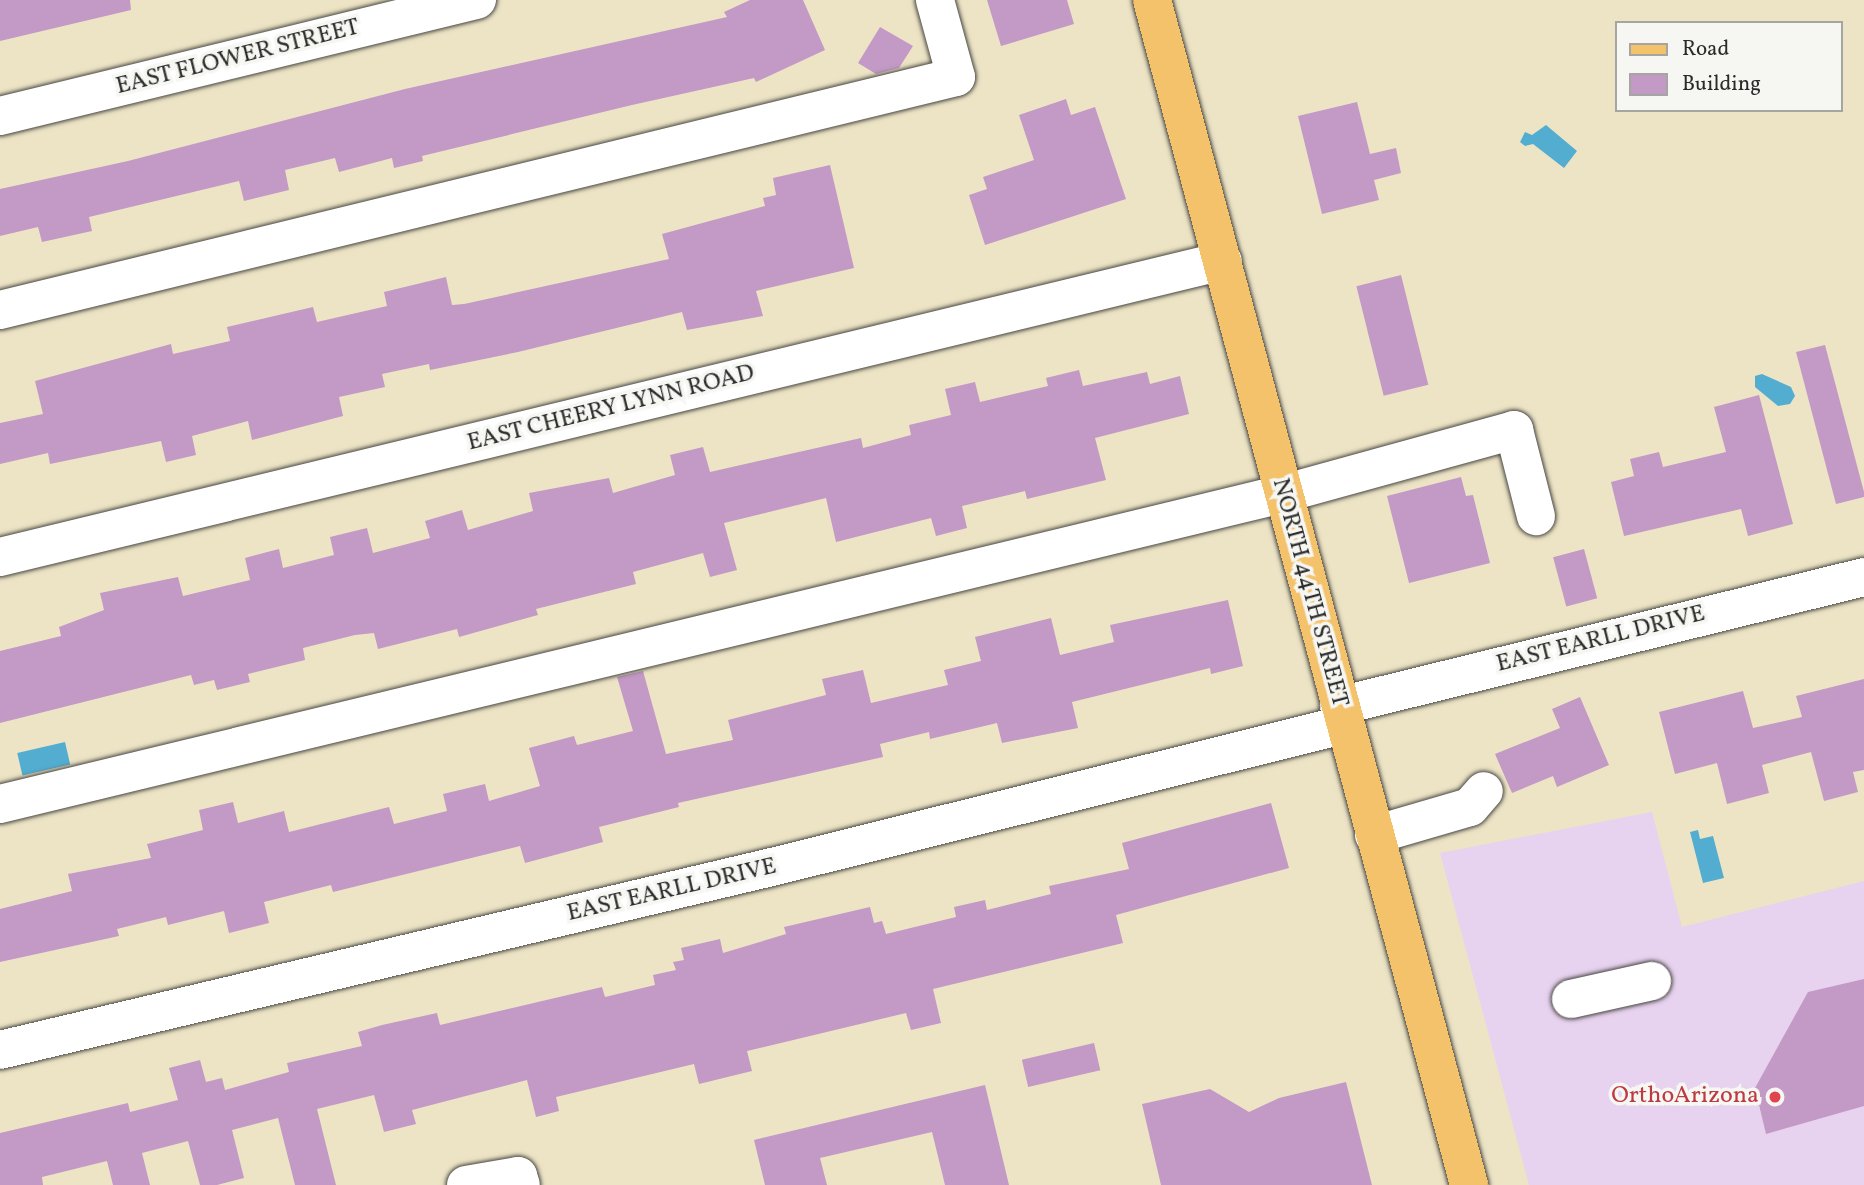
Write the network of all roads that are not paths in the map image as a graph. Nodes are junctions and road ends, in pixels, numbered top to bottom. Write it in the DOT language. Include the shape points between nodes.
graph roads {
  1 [pos="477,0"];
  2 [pos="935,0"];
  3 [pos="1152,0"];
  4 [pos="0,116"];
  5 [pos="1223,261"];
  6 [pos="0,310"];
  7 [pos="1282,495"];
  8 [pos="1536,516"];
  9 [pos="0,557"];
  10 [pos="1864,577"];
  11 [pos="1341,716"];
  12 [pos="1484,791"];
  13 [pos="0,804"];
  14 [pos="1374,835"];
  15 [pos="1652,981"];
  16 [pos="1571,999"];
  17 [pos="0,1050"];
  18 [pos="466,1185"];
  19 [pos="521,1185"];
  20 [pos="1469,1185"];
  1 -- 4 [label="street, EAST FLOWER STREET"];
  2 -- 6 [label="street" via="956,77"];
  3 -- 5 [label="main road, NORTH 44TH STREET"];
  5 -- 7 [label="main road, NORTH 44TH STREET"];
  5 -- 9 [label="street, EAST CHEERY LYNN ROAD"];
  7 -- 8 [label="street" via="1514,430"];
  7 -- 11 [label="main road, NORTH 44TH STREET"];
  7 -- 13 [label="street"];
  10 -- 11 [label="street, EAST EARLL DRIVE"];
  11 -- 14 [label="main road, NORTH 44TH STREET"];
  11 -- 17 [label="street, EAST EARLL DRIVE" via="772,867"];
  12 -- 14 [label="street" via="1470,807"];
  14 -- 20 [label="main road, NORTH 44TH STREET"];
  15 -- 16 [label="street"];
  18 -- 19 [label="street" via="518,1176"];
}
